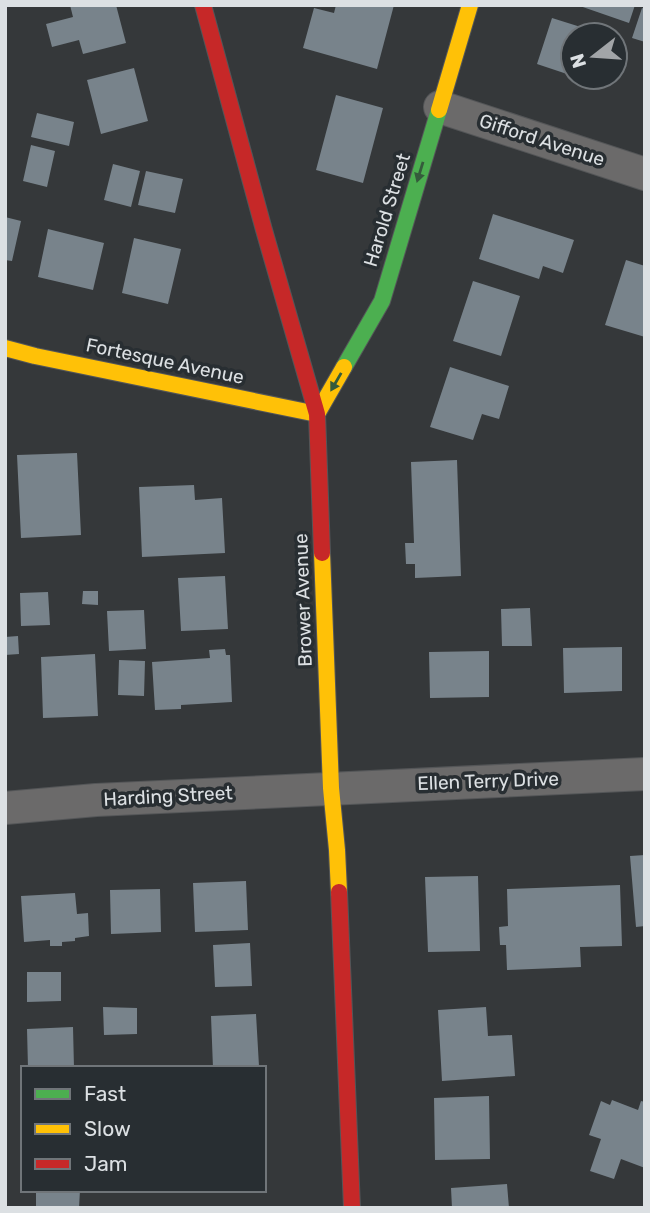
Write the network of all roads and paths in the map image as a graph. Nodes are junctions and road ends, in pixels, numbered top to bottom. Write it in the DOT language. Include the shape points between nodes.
graph roads {
  1 [pos="202,5"];
  2 [pos="470,5"];
  3 [pos="440,107"];
  4 [pos="645,174"];
  5 [pos="5,348"];
  6 [pos="317,414"];
  7 [pos="645,774"];
  8 [pos="331,788"];
  9 [pos="5,808"];
  10 [pos="352,1208"];
  1 -- 6 [label="main road, Brower Avenue"];
  2 -- 3 [label="main road, Harold Street"];
  3 -- 4 [label="street, Gifford Avenue"];
  3 -- 6 [label="main road, Harold Street, one-way" via="382,301"];
  5 -- 6 [label="main road, Fortesque Avenue"];
  6 -- 8 [label="main road, Brower Avenue"];
  7 -- 8 [label="street, Ellen Terry Drive"];
  8 -- 9 [label="street, Harding Street"];
  8 -- 10 [label="main road, Brower Avenue"];
}
